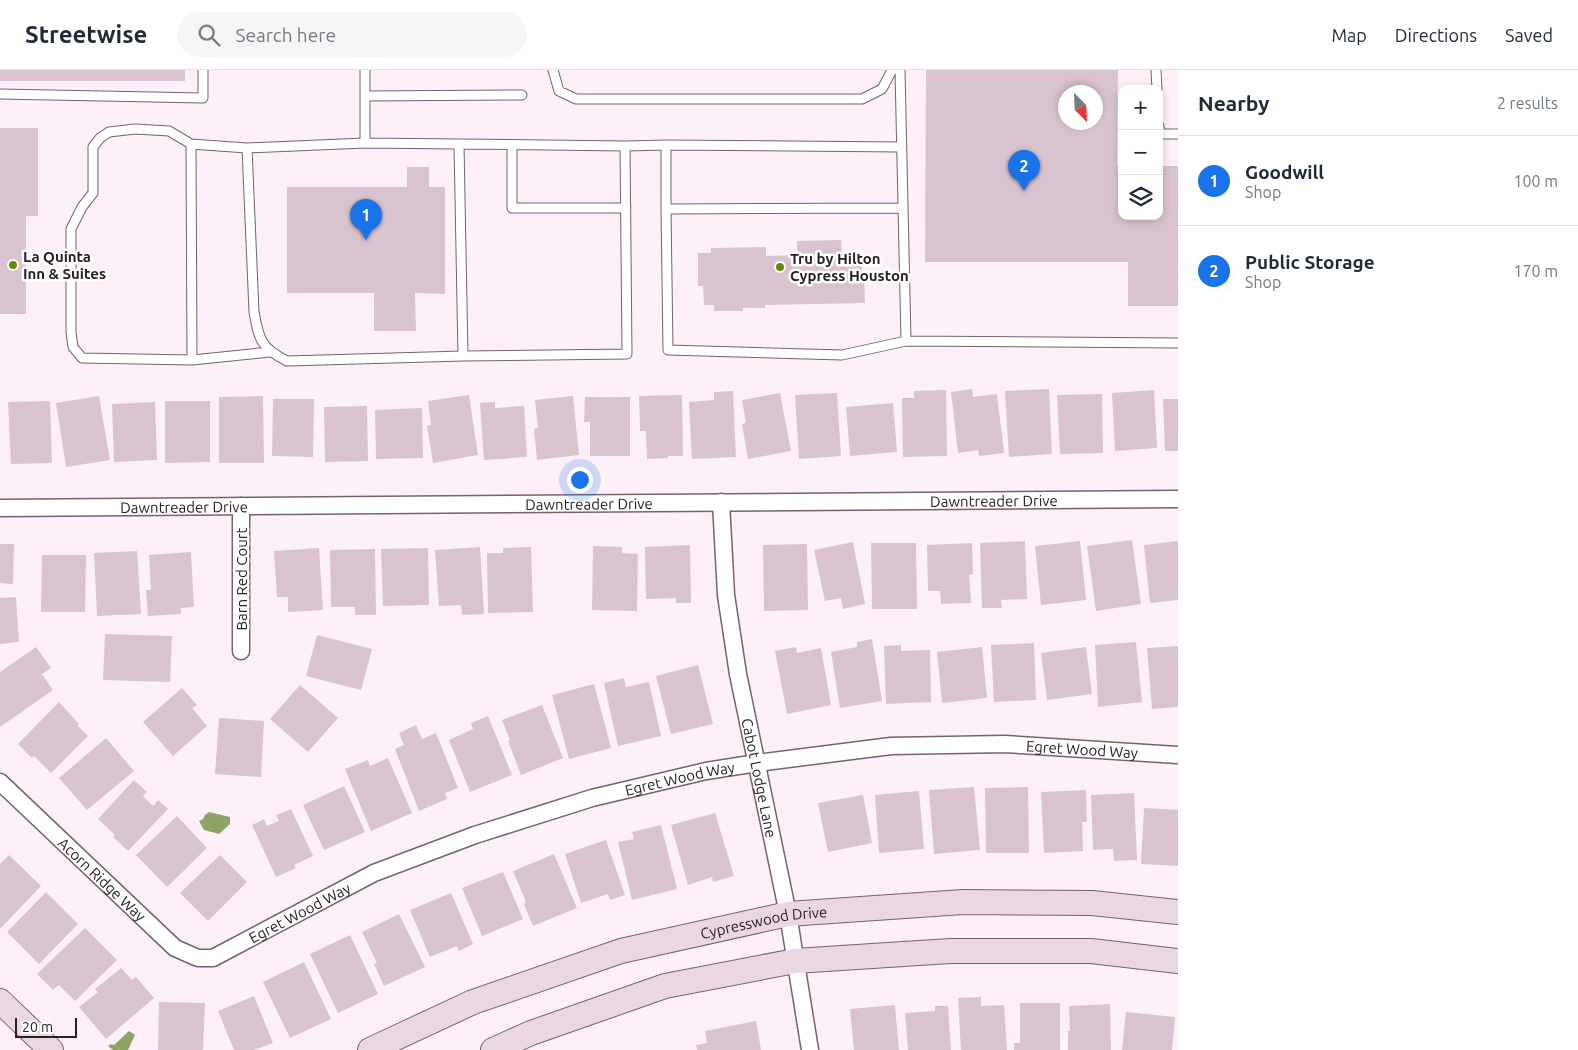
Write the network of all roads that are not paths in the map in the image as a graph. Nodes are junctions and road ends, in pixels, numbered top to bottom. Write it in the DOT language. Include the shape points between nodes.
graph roads {
  1 [pos="203,70"];
  2 [pos="365,70"];
  3 [pos="553,70"];
  4 [pos="892,70"];
  5 [pos="900,70"];
  6 [pos="1156,70"];
  7 [pos="1157,85"];
  8 [pos="0,94"];
  9 [pos="365,96"];
  10 [pos="522,96"];
  11 [pos="1160,130"];
  12 [pos="1178,134"];
  13 [pos="365,143"];
  14 [pos="191,144"];
  15 [pos="459,144"];
  16 [pos="512,145"];
  17 [pos="666,145"];
  18 [pos="625,146"];
  19 [pos="247,148"];
  20 [pos="901,148"];
  21 [pos="626,208"];
  22 [pos="903,208"];
  23 [pos="666,209"];
  24 [pos="906,341"];
  25 [pos="1178,343"];
  26 [pos="270,352"];
  27 [pos="463,356"];
  28 [pos="192,360"];
  29 [pos="1178,499"];
  30 [pos="721,502"];
  31 [pos="241,506"];
  32 [pos="0,508"];
  33 [pos="241,651"];
  34 [pos="1178,755"];
  35 [pos="757,763"];
  36 [pos="0,782"];
  37 [pos="1178,912"];
  38 [pos="788,914"];
  39 [pos="213,958"];
  40 [pos="795,961"];
  41 [pos="1178,961"];
  42 [pos="0,1001"];
  43 [pos="51,1050"];
  44 [pos="370,1050"];
  45 [pos="493,1050"];
  46 [pos="810,1050"];
  1 -- 8 [label="lane" via="203,98"];
  2 -- 9 [label="lane"];
  3 -- 4 [label="lane" via="558,91 576,98 862,99 882,89"];
  5 -- 20 [label="lane"];
  6 -- 7 [label="lane"];
  9 -- 10 [label="lane"];
  9 -- 13 [label="lane"];
  11 -- 12 [label="lane" via="1160,134"];
  13 -- 15 [label="lane"];
  13 -- 19 [label="lane"];
  14 -- 19 [label="lane"];
  14 -- 28 [label="lane"];
  14 -- 28 [label="lane" via="169,131 135,128 109,132 93,147 92,193 71,229 71,332 74,347 82,358"];
  15 -- 16 [label="lane"];
  15 -- 27 [label="lane"];
  16 -- 18 [label="lane"];
  16 -- 21 [label="lane" via="512,208"];
  17 -- 18 [label="lane"];
  17 -- 20 [label="lane"];
  17 -- 23 [label="lane"];
  18 -- 21 [label="lane"];
  19 -- 26 [label="lane" via="254,312 258,335"];
  20 -- 22 [label="lane"];
  21 -- 27 [label="lane" via="627,354"];
  22 -- 23 [label="lane"];
  22 -- 24 [label="lane"];
  23 -- 24 [label="lane" via="668,350 842,355"];
  24 -- 25 [label="lane"];
  26 -- 27 [label="lane" via="287,361"];
  26 -- 28 [label="lane"];
  29 -- 30 [label="street, Dawntreader Drive"];
  30 -- 31 [label="street, Dawntreader Drive"];
  30 -- 35 [label="street, Cabot Lodge Lane" via="726,595 738,674"];
  31 -- 32 [label="street, Dawntreader Drive"];
  31 -- 33 [label="street, Barn Red Court"];
  34 -- 35 [label="street, Egret Wood Way" via="996,744 891,746"];
  35 -- 38 [label="street, Cabot Lodge Lane"];
  35 -- 39 [label="street, Egret Wood Way" via="706,771 592,798 475,835 374,873"];
  36 -- 39 [label="street, Acorn Ridge Way" via="174,948 198,958"];
  37 -- 38 [label="main road, Cypresswood Drive" via="1092,903 963,902"];
  38 -- 40 [label="street, Cabot Lodge Lane"];
  38 -- 44 [label="main road, Cypresswood Drive" via="622,951 473,1002"];
  40 -- 41 [label="main road" via="950,951 1092,951"];
  40 -- 45 [label="main road" via="665,986 532,1032"];
  40 -- 46 [label="street, Cabot Lodge Lane"];
  42 -- 43 [label="main road"];
}
